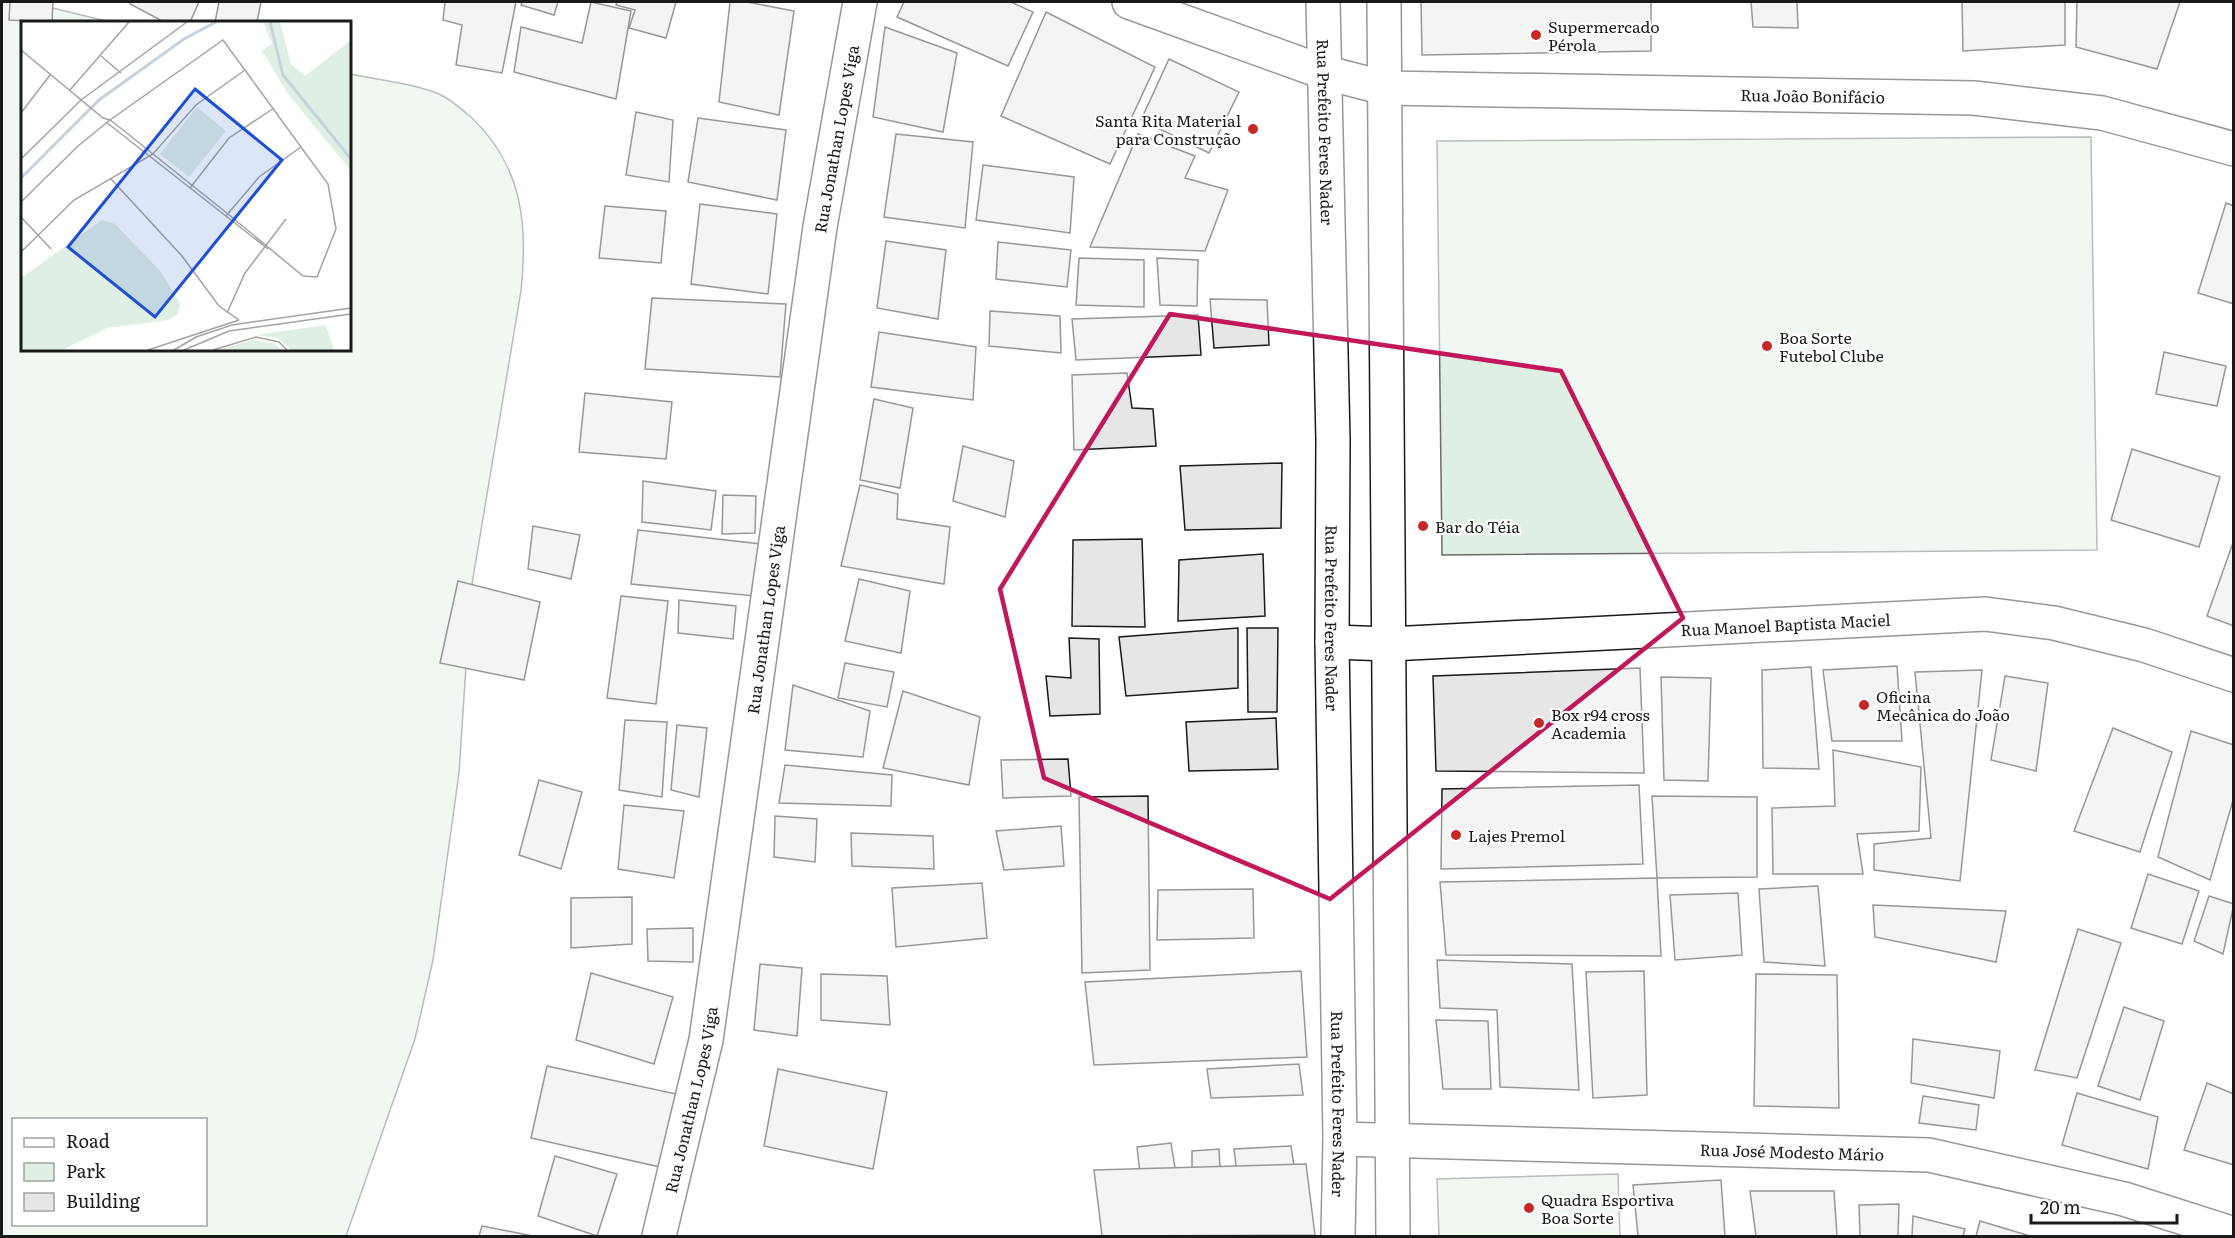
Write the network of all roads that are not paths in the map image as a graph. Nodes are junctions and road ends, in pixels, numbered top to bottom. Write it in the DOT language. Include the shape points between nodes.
graph roads {
  1 [pos="860,2"];
  2 [pos="1129,2"];
  3 [pos="1323,2"];
  4 [pos="1384,2"];
  5 [pos="1323,72"];
  6 [pos="1385,88"];
  7 [pos="2234,149"];
  8 [pos="1332,642"];
  9 [pos="1390,644"];
  10 [pos="2234,675"];
  11 [pos="1340,1139"];
  12 [pos="1394,1142"];
  13 [pos="2234,1234"];
  14 [pos="658,1236"];
  15 [pos="1338,1236"];
  16 [pos="1393,1236"];
  1 -- 14 [label="street, Rua Jonathan Lopes Viga" via="820,227 706,1040"];
  2 -- 5 [label="street, Rua João Bonifácio"];
  3 -- 5 [label="street, Rua Prefeito Feres Nader"];
  4 -- 6 [label="street"];
  5 -- 6 [label="street, Rua João Bonifácio"];
  5 -- 8 [label="street, Rua Prefeito Feres Nader" via="1333,440"];
  6 -- 7 [label="street, Rua João Bonifácio" via="1974,98 2102,113"];
  6 -- 9 [label="street"];
  8 -- 9 [label="street, Rua Manoel Baptista Maciel"];
  8 -- 11 [label="street, Rua Prefeito Feres Nader"];
  9 -- 10 [label="street, Rua Manoel Baptista Maciel" via="1985,614 2054,622 2144,645"];
  9 -- 12 [label="street"];
  11 -- 12 [label="street, Rua José Modesto Mário"];
  11 -- 15 [label="street, Rua Prefeito Feres Nader"];
  12 -- 13 [label="street, Rua José Modesto Mário" via="1929,1155 2124,1199"];
  12 -- 16 [label="street"];
}
